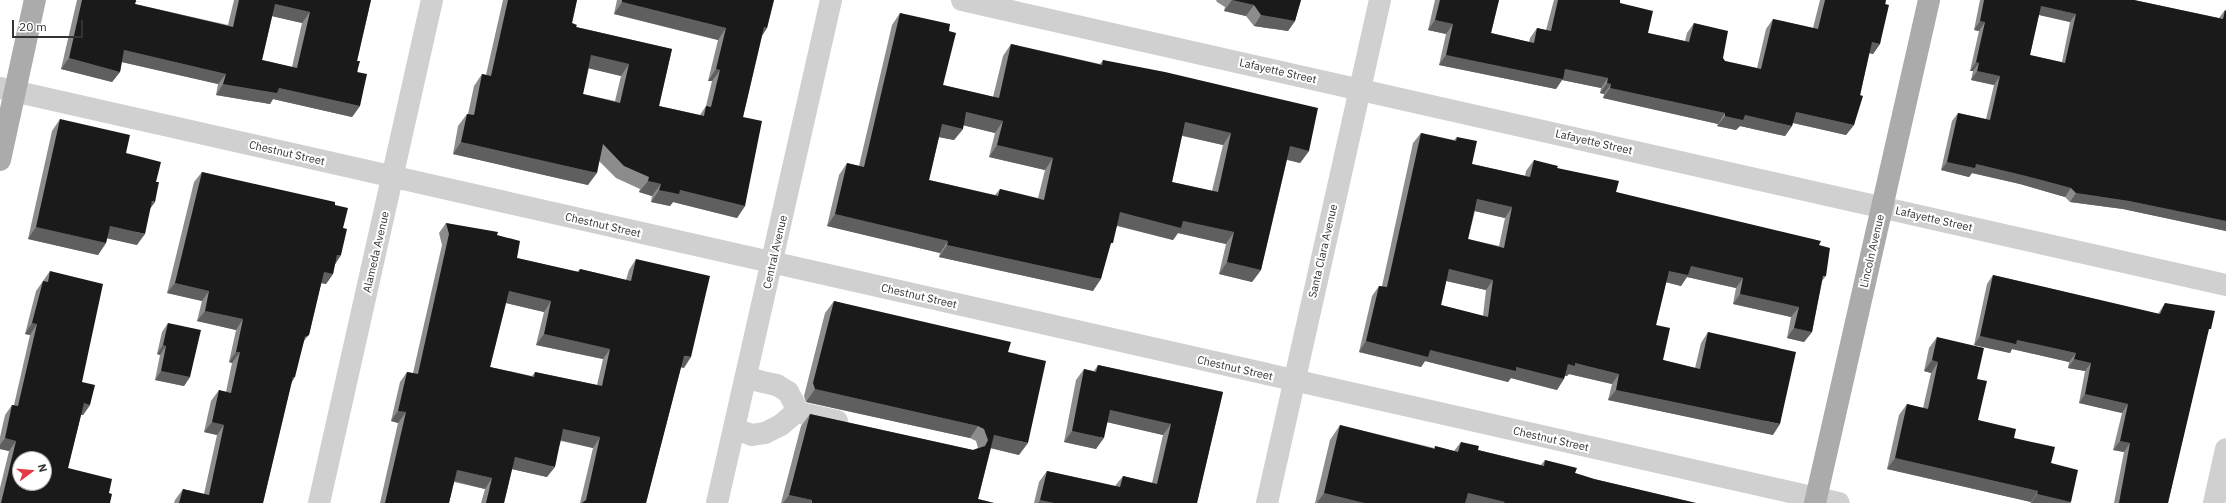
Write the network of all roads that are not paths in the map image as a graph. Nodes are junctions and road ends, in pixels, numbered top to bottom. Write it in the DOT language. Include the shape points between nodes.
graph roads {
  1 [pos="35,0"];
  2 [pos="432,0"];
  3 [pos="831,0"];
  4 [pos="962,0"];
  5 [pos="1380,0"];
  6 [pos="1929,0"];
  7 [pos="8,89"];
  8 [pos="1360,89"];
  9 [pos="0,160"];
  10 [pos="392,178"];
  11 [pos="1882,208"];
  12 [pos="772,262"];
  13 [pos="2226,285"];
  14 [pos="746,378"];
  15 [pos="1294,381"];
  16 [pos="796,412"];
  17 [pos="858,426"];
  18 [pos="734,429"];
  19 [pos="2226,450"];
  20 [pos="1815,500"];
  21 [pos="319,503"];
  22 [pos="717,503"];
  23 [pos="1267,503"];
  24 [pos="1839,503"];
  25 [pos="2214,503"];
  1 -- 7 [label="main road"];
  2 -- 10 [label="street, Alameda Avenue"];
  3 -- 12 [label="street, Central Avenue"];
  4 -- 8 [label="street, Lafayette Street"];
  5 -- 8 [label="street, Santa Clara Avenue"];
  6 -- 11 [label="main road, Lincoln Avenue"];
  7 -- 9 [label="main road"];
  7 -- 10 [label="street, Chestnut Street"];
  8 -- 11 [label="street, Lafayette Street"];
  8 -- 15 [label="street, Santa Clara Avenue"];
  10 -- 12 [label="street, Chestnut Street"];
  10 -- 21 [label="street, Alameda Avenue"];
  11 -- 13 [label="street, Lafayette Street"];
  11 -- 20 [label="main road, Lincoln Avenue"];
  12 -- 14 [label="street, Central Avenue"];
  12 -- 15 [label="street, Chestnut Street"];
  14 -- 16 [label="street" via="777,385 788,392"];
  14 -- 18 [label="street, Central Avenue"];
  15 -- 20 [label="street, Chestnut Street"];
  15 -- 23 [label="street, Santa Clara Avenue"];
  16 -- 17 [label="street"];
  16 -- 18 [label="street" via="781,425 765,433 752,435"];
  18 -- 22 [label="street, Central Avenue"];
  19 -- 25 [label="street"];
  20 -- 24 [label="street, Chestnut Street"];
}
